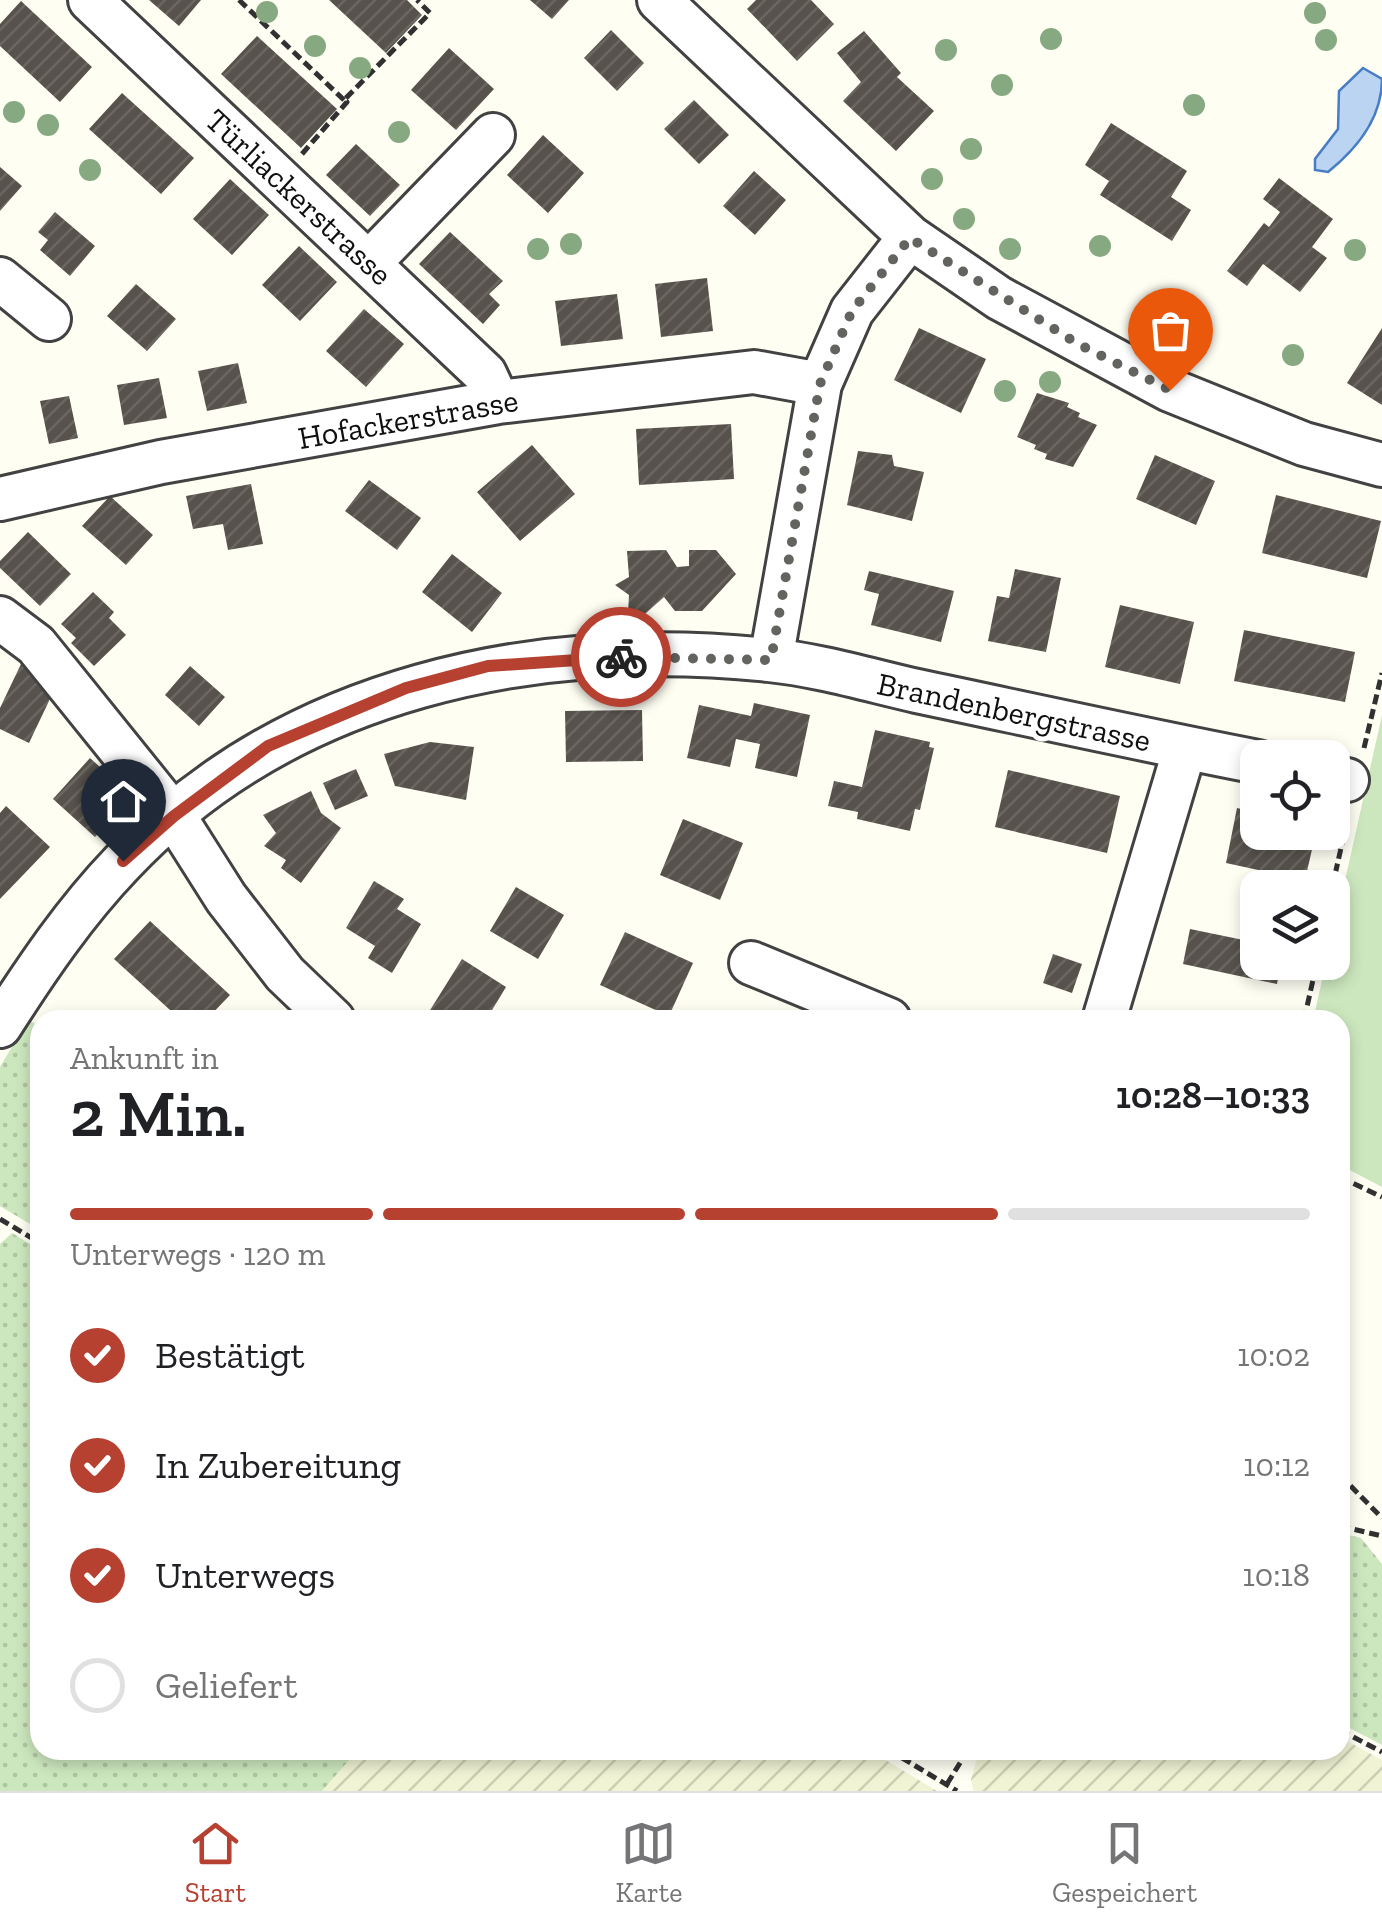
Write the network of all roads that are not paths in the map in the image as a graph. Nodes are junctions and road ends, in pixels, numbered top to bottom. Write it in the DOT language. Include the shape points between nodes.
graph roads {
  1 [pos="90,0"];
  2 [pos="660,0"];
  3 [pos="493,136"];
  4 [pos="910,238"];
  5 [pos="369,263"];
  6 [pos="0,279"];
  7 [pos="49,319"];
  8 [pos="820,384"];
  9 [pos="498,402"];
  10 [pos="1382,465"];
  11 [pos="0,499"];
  12 [pos="0,618"];
  13 [pos="771,660"];
  14 [pos="1184,748"];
  15 [pos="1240,759"];
  16 [pos="174,816"];
  17 [pos="750,963"];
  18 [pos="323,1010"];
  19 [pos="865,1010"];
  20 [pos="1107,1010"];
  21 [pos="0,1026"];
  1 -- 5 [label="street, Türliackerstrasse"];
  2 -- 4 [label="street"];
  3 -- 5 [label="street"];
  4 -- 8 [label="street" via="852,311"];
  4 -- 10 [label="street" via="1078,344 1170,390 1304,444"];
  5 -- 9 [label="street, Türliackerstrasse" via="484,374"];
  6 -- 7 [label="street"];
  8 -- 9 [label="street, Hofackerstrasse" via="754,372"];
  8 -- 13 [label="street"];
  9 -- 11 [label="street, Hofackerstrasse" via="161,462"];
  12 -- 16 [label="street" via="36,645"];
  13 -- 14 [label="street, Brandenbergstrasse"];
  13 -- 16 [label="street, Brandenbergstrasse" via="574,657 488,666 422,684 268,746"];
  14 -- 15 [label="street, Brandenbergstrasse"];
  14 -- 20 [label="street"];
  16 -- 18 [label="street" via="226,898"];
  16 -- 21 [label="street, Brandenbergstrasse" via="123,861 54,942"];
  17 -- 19 [label="street"];
}
